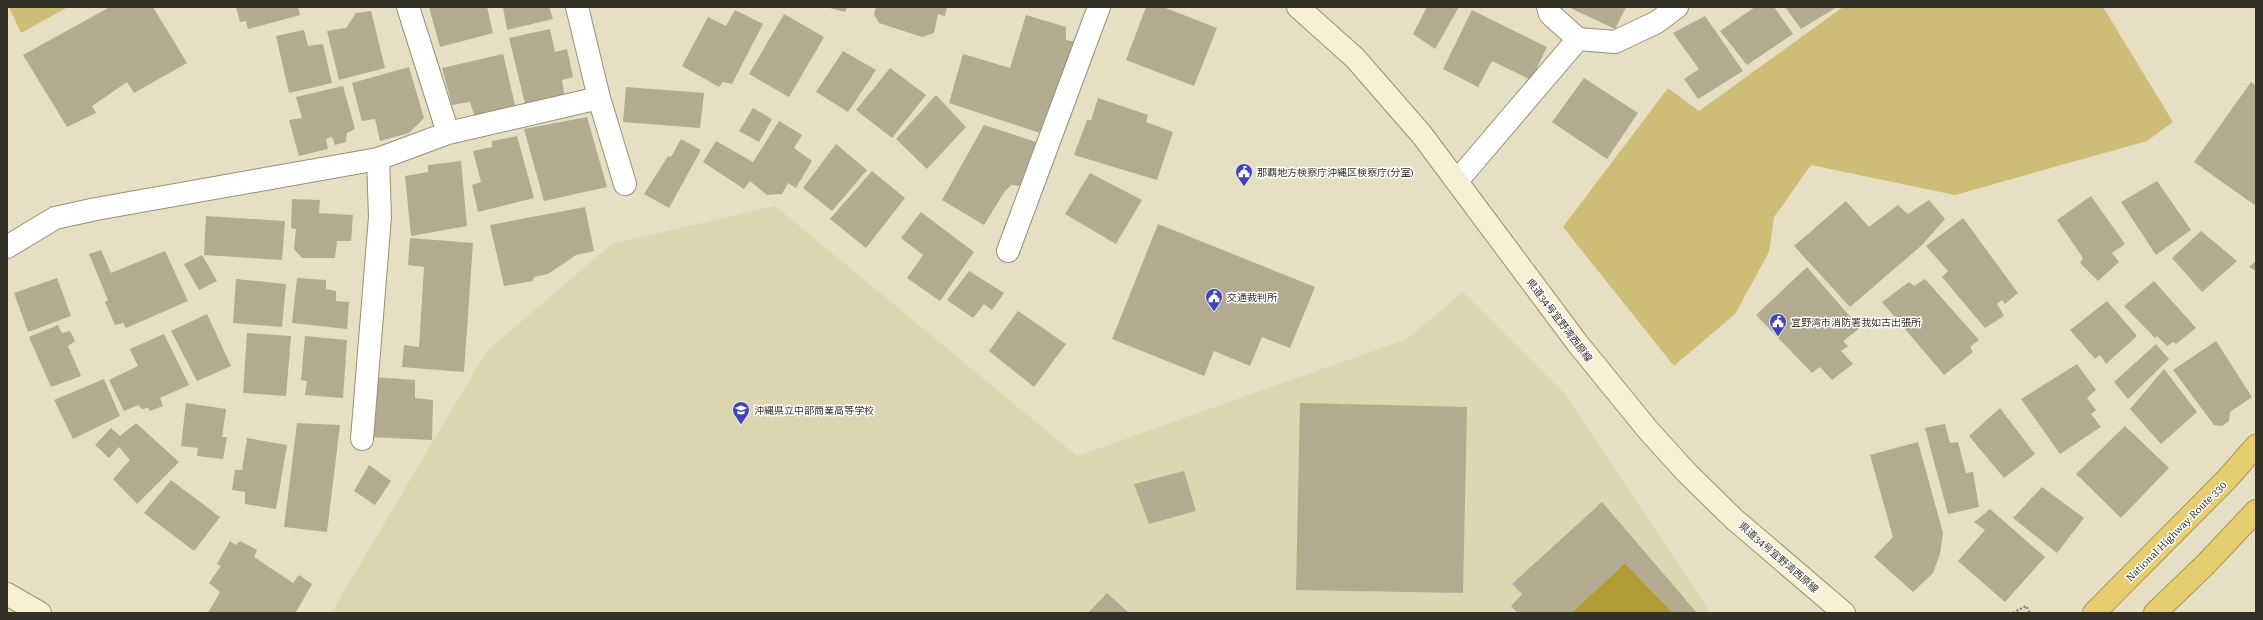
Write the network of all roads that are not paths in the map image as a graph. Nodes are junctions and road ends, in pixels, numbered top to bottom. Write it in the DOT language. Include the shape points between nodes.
graph roads {
  1 [pos="408,7"];
  2 [pos="577,7"];
  3 [pos="1099,7"];
  4 [pos="1298,7"];
  5 [pos="1548,7"];
  6 [pos="1677,7"];
  7 [pos="1578,39"];
  8 [pos="599,98"];
  9 [pos="448,133"];
  10 [pos="378,159"];
  11 [pos="1457,181"];
  12 [pos="625,184"];
  13 [pos="7,247"];
  14 [pos="1008,251"];
  15 [pos="362,439"];
  16 [pos="2256,446"];
  17 [pos="2256,511"];
  18 [pos="7,594"];
  19 [pos="40,613"];
  20 [pos="1844,613"];
  21 [pos="2094,613"];
  22 [pos="2155,613"];
  1 -- 9 [label="street"];
  2 -- 8 [label="street"];
  3 -- 14 [label="street"];
  4 -- 11 [label="main road, 県道34号宜野湾西原線" via="1355,58 1422,135"];
  5 -- 7 [label="street" via="1550,14"];
  6 -- 7 [label="street" via="1657,22 1615,42"];
  7 -- 11 [label="street"];
  8 -- 9 [label="street"];
  8 -- 12 [label="street"];
  9 -- 10 [label="street"];
  10 -- 13 [label="street" via="55,218"];
  10 -- 15 [label="street" via="380,217"];
  11 -- 20 [label="main road, 県道34号宜野湾西原線" via="1578,344 1648,430 1734,519"];
  16 -- 21 [label="highway, National Highway Route 330" via="2178,530"];
  17 -- 22 [label="highway" via="2206,565"];
  18 -- 19 [label="main road"];
}
